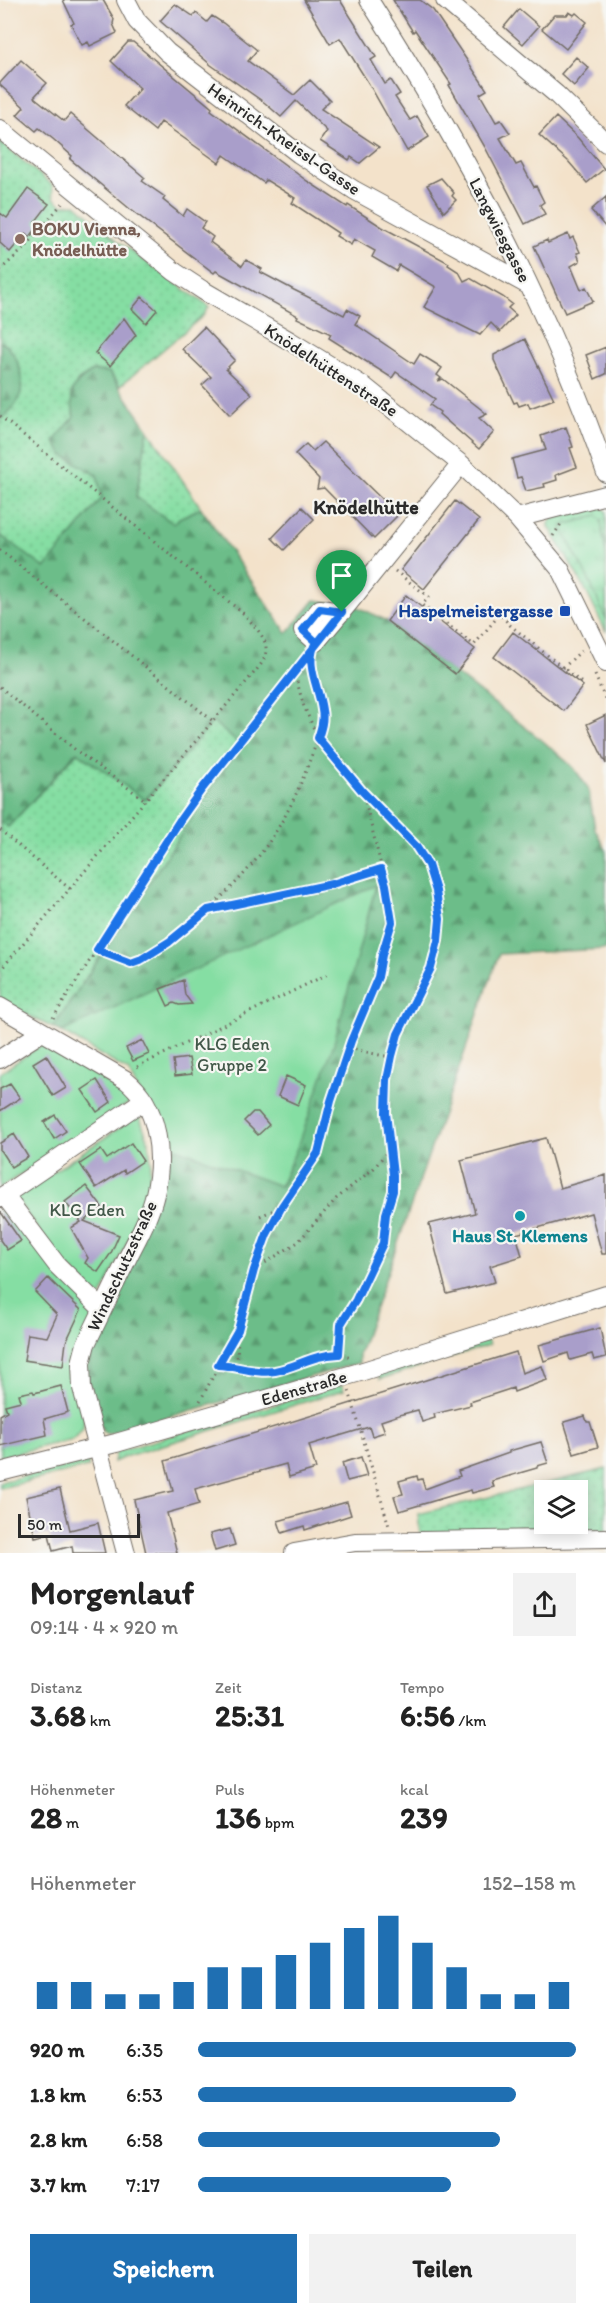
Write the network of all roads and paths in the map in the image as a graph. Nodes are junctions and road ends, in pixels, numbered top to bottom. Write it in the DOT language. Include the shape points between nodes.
graph roads {
  1 [pos="126,0"];
  2 [pos="369,0"];
  3 [pos="445,0"];
  4 [pos="0,129"];
  5 [pos="606,143"];
  6 [pos="73,190"];
  7 [pos="0,270"];
  8 [pos="528,285"];
  9 [pos="0,416"];
  10 [pos="461,464"];
  11 [pos="606,473"];
  12 [pos="606,495"];
  13 [pos="517,518"];
  14 [pos="0,550"];
  15 [pos="383,562"];
  16 [pos="597,642"];
  17 [pos="314,646"];
  18 [pos="606,663"];
  19 [pos="563,668"];
  20 [pos="294,670"];
  21 [pos="583,684"];
  22 [pos="0,687"];
  23 [pos="213,721"];
  24 [pos="318,738"];
  25 [pos="363,792"];
  26 [pos="145,800"];
  27 [pos="0,830"];
  28 [pos="381,869"];
  29 [pos="70,889"];
  30 [pos="208,910"];
  31 [pos="97,950"];
  32 [pos="0,965"];
  33 [pos="330,973"];
  34 [pos="0,1007"];
  35 [pos="42,1032"];
  36 [pos="349,1048"];
  37 [pos="392,1056"];
  38 [pos="0,1059"];
  39 [pos="119,1075"];
  40 [pos="144,1100"];
  41 [pos="389,1149"];
  42 [pos="2,1196"];
  43 [pos="282,1206"];
  44 [pos="260,1216"];
  45 [pos="254,1270"];
  46 [pos="606,1295"];
  47 [pos="102,1309"];
  48 [pos="238,1330"];
  49 [pos="339,1354"];
  50 [pos="357,1358"];
  51 [pos="218,1365"];
  52 [pos="237,1366"];
  53 [pos="347,1385"];
  54 [pos="191,1421"];
  55 [pos="99,1447"];
  56 [pos="0,1472"];
  57 [pos="606,1538"];
  58 [pos="393,1541"];
  59 [pos="126,1553"];
  60 [pos="294,1553"];
  1 -- 8 [label="street, Heinrich-Kneissl-Gasse" via="137,21 167,52 299,154 354,190"];
  2 -- 8 [label="street, Langwiesgasse" via="445,123"];
  3 -- 5 [label="street" via="556,94"];
  4 -- 6 [label="street, Knödelhüttenstraße"];
  6 -- 7 [label="path" via="25,248"];
  6 -- 10 [label="street, Knödelhüttenstraße" via="175,272 365,387"];
  8 -- 11 [label="street, Langwiesgasse" via="564,361"];
  9 -- 23 [label="path" via="244,614 262,636 266,657"];
  10 -- 13 [label="street, Knödelhüttenstraße"];
  10 -- 15 [label="street"];
  12 -- 13 [label="street"];
  13 -- 16 [label="street, Knödelhüttenstraße" via="560,569"];
  14 -- 23 [label="path"];
  15 -- 17 [label="street"];
  15 -- 19 [label="path" via="429,597 422,605 474,645 500,614"];
  16 -- 18 [label="street, Knödelhüttenstraße"];
  16 -- 19 [label="path" via="577,653"];
  17 -- 20 [label="path"];
  17 -- 24 [label="path" via="312,672 323,712"];
  19 -- 21 [label="path"];
  20 -- 24 [label="path"];
  20 -- 31 [label="path" via="180,820"];
  22 -- 26 [label="path" via="78,752"];
  23 -- 26 [label="path"];
  24 -- 25 [label="path"];
  24 -- 30 [label="path" via="278,829 234,887"];
  25 -- 28 [label="path"];
  25 -- 37 [label="path" via="422,855 433,878 439,906 438,941 431,968 398,1034"];
  26 -- 29 [label="path"];
  27 -- 29 [label="path"];
  28 -- 30 [label="path" via="332,884"];
  28 -- 36 [label="path" via="391,927 378,977"];
  29 -- 32 [label="path" via="3,968"];
  30 -- 31 [label="path" via="169,942 131,963"];
  31 -- 35 [label="path"];
  33 -- 39 [label="path"];
  34 -- 35 [label="street, Windschutzstraße"];
  35 -- 38 [label="street"];
  35 -- 39 [label="street, Windschutzstraße"];
  36 -- 37 [label="path"];
  36 -- 43 [label="path" via="318,1153"];
  37 -- 41 [label="path" via="386,1092"];
  39 -- 40 [label="street, Windschutzstraße"];
  40 -- 42 [label="street"];
  40 -- 47 [label="street, Windschutzstraße" via="157,1140 156,1192"];
  41 -- 45 [label="path" via="298,1242"];
  41 -- 49 [label="path" via="394,1184 383,1243 341,1324"];
  42 -- 47 [label="street" via="57,1265"];
  43 -- 44 [label="path"];
  43 -- 45 [label="path"];
  45 -- 48 [label="path"];
  46 -- 54 [label="street, Edenstraße"];
  47 -- 55 [label="street, Windschutzstraße" via="84,1349 81,1370 82,1388"];
  48 -- 51 [label="path"];
  48 -- 52 [label="path"];
  49 -- 50 [label="path"];
  49 -- 52 [label="path" via="315,1356 275,1371 255,1372"];
  51 -- 52 [label="path"];
  51 -- 54 [label="path"];
  53 -- 58 [label="path"];
  54 -- 55 [label="street, Edenstraße"];
  55 -- 56 [label="street, Edenstraße"];
  55 -- 59 [label="street, Windschutzstraße"];
  57 -- 58 [label="street"];
  58 -- 60 [label="street" via="345,1542"];
}
